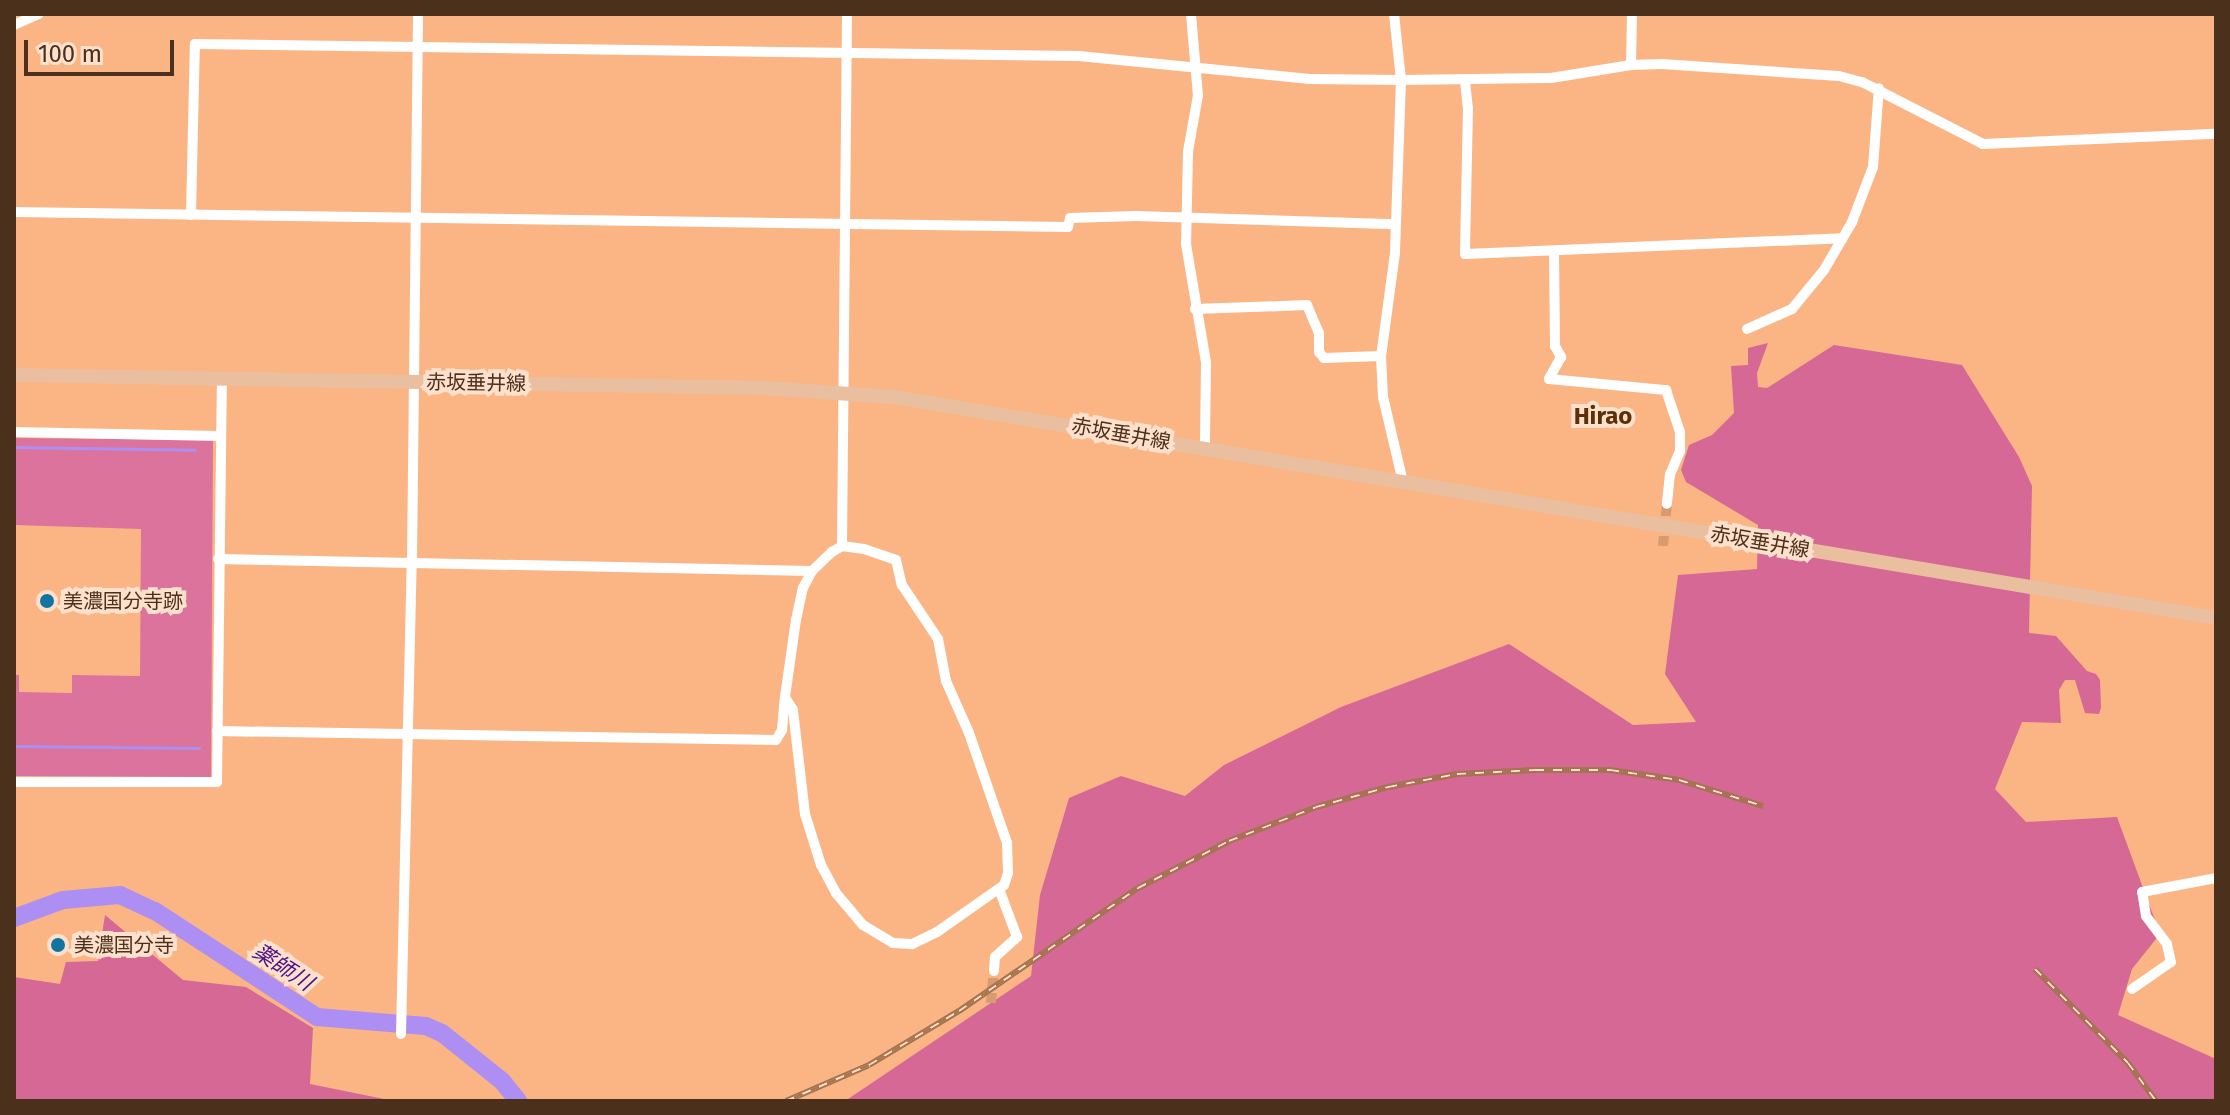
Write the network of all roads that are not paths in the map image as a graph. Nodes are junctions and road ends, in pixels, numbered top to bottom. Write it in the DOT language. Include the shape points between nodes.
graph roads {
  1 [pos="39,14"];
  2 [pos="418,14"];
  3 [pos="847,14"];
  4 [pos="1191,14"];
  5 [pos="1394,14"];
  6 [pos="1632,14"];
  7 [pos="14,25"];
  8 [pos="418,47"];
  9 [pos="846,52"];
  10 [pos="1631,65"];
  11 [pos="1196,68"];
  12 [pos="1401,80"];
  13 [pos="1465,81"];
  14 [pos="1879,88"];
  15 [pos="2216,134"];
  16 [pos="14,212"];
  17 [pos="191,215"];
  18 [pos="414,217"];
  19 [pos="1189,217"];
  20 [pos="844,224"];
  21 [pos="1395,224"];
  22 [pos="1843,238"];
  23 [pos="1554,251"];
  24 [pos="1195,309"];
  25 [pos="1747,329"];
  26 [pos="1381,356"];
  27 [pos="14,375"];
  28 [pos="222,380"];
  29 [pos="412,382"];
  30 [pos="843,393"];
  31 [pos="14,432"];
  32 [pos="220,436"];
  33 [pos="1205,448"];
  34 [pos="1403,482"];
  35 [pos="1667,504"];
  36 [pos="842,546"];
  37 [pos="218,559"];
  38 [pos="412,562"];
  39 [pos="812,571"];
  40 [pos="2216,618"];
  41 [pos="785,697"];
  42 [pos="217,731"];
  43 [pos="409,733"];
  44 [pos="14,782"];
  45 [pos="2216,878"];
  46 [pos="999,889"];
  47 [pos="994,971"];
  48 [pos="2132,989"];
  49 [pos="401,1034"];
  1 -- 7 [label="street"];
  2 -- 8 [label="street"];
  3 -- 9 [label="street"];
  4 -- 11 [label="street"];
  5 -- 12 [label="street"];
  6 -- 10 [label="street"];
  8 -- 9 [label="street"];
  8 -- 17 [label="street" via="195,44"];
  8 -- 18 [label="street"];
  9 -- 11 [label="street" via="1122,57"];
  9 -- 20 [label="street"];
  10 -- 13 [label="street" via="1551,78"];
  10 -- 14 [label="street" via="1839,76"];
  11 -- 12 [label="street" via="1310,79"];
  11 -- 19 [label="street" via="1198,95 1188,152"];
  12 -- 13 [label="street"];
  12 -- 21 [label="street"];
  13 -- 23 [label="street" via="1465,254"];
  14 -- 15 [label="street" via="1983,144"];
  14 -- 22 [label="street" via="1873,167"];
  16 -- 17 [label="street"];
  17 -- 18 [label="street"];
  18 -- 20 [label="street"];
  18 -- 29 [label="street"];
  19 -- 20 [label="street" via="1070,218 1068,227"];
  19 -- 21 [label="street"];
  19 -- 24 [label="street" via="1186,244"];
  20 -- 30 [label="street"];
  21 -- 26 [label="street"];
  22 -- 23 [label="street"];
  22 -- 25 [label="street" via="1792,309"];
  23 -- 35 [label="street" via="1555,346 1561,357 1549,379 1666,390 1680,432"];
  24 -- 26 [label="street" via="1307,305 1324,358"];
  24 -- 33 [label="street" via="1206,362"];
  26 -- 34 [label="street" via="1383,397"];
  27 -- 28 [label="main road, 赤坂垂井線"];
  28 -- 29 [label="main road, 赤坂垂井線"];
  28 -- 32 [label="street"];
  29 -- 30 [label="main road, 赤坂垂井線"];
  29 -- 38 [label="street"];
  30 -- 33 [label="main road, 赤坂垂井線"];
  30 -- 36 [label="street"];
  31 -- 32 [label="street"];
  32 -- 37 [label="street"];
  33 -- 34 [label="main road, 赤坂垂井線"];
  34 -- 40 [label="main road, 赤坂垂井線"];
  36 -- 39 [label="street"];
  36 -- 46 [label="street" via="896,560 902,585 938,639 946,681 1007,843 1008,873"];
  37 -- 38 [label="street"];
  37 -- 42 [label="street"];
  38 -- 39 [label="street"];
  38 -- 43 [label="street"];
  39 -- 41 [label="street" via="796,620"];
  41 -- 43 [label="street" via="776,740"];
  41 -- 46 [label="street" via="793,710 805,814 821,865 863,925 893,943 912,944"];
  42 -- 43 [label="street"];
  42 -- 44 [label="street" via="217,782"];
  43 -- 49 [label="street"];
  45 -- 48 [label="street" via="2142,892 2146,916 2167,944 2171,962"];
  46 -- 47 [label="street" via="1017,937 995,957"];
}
